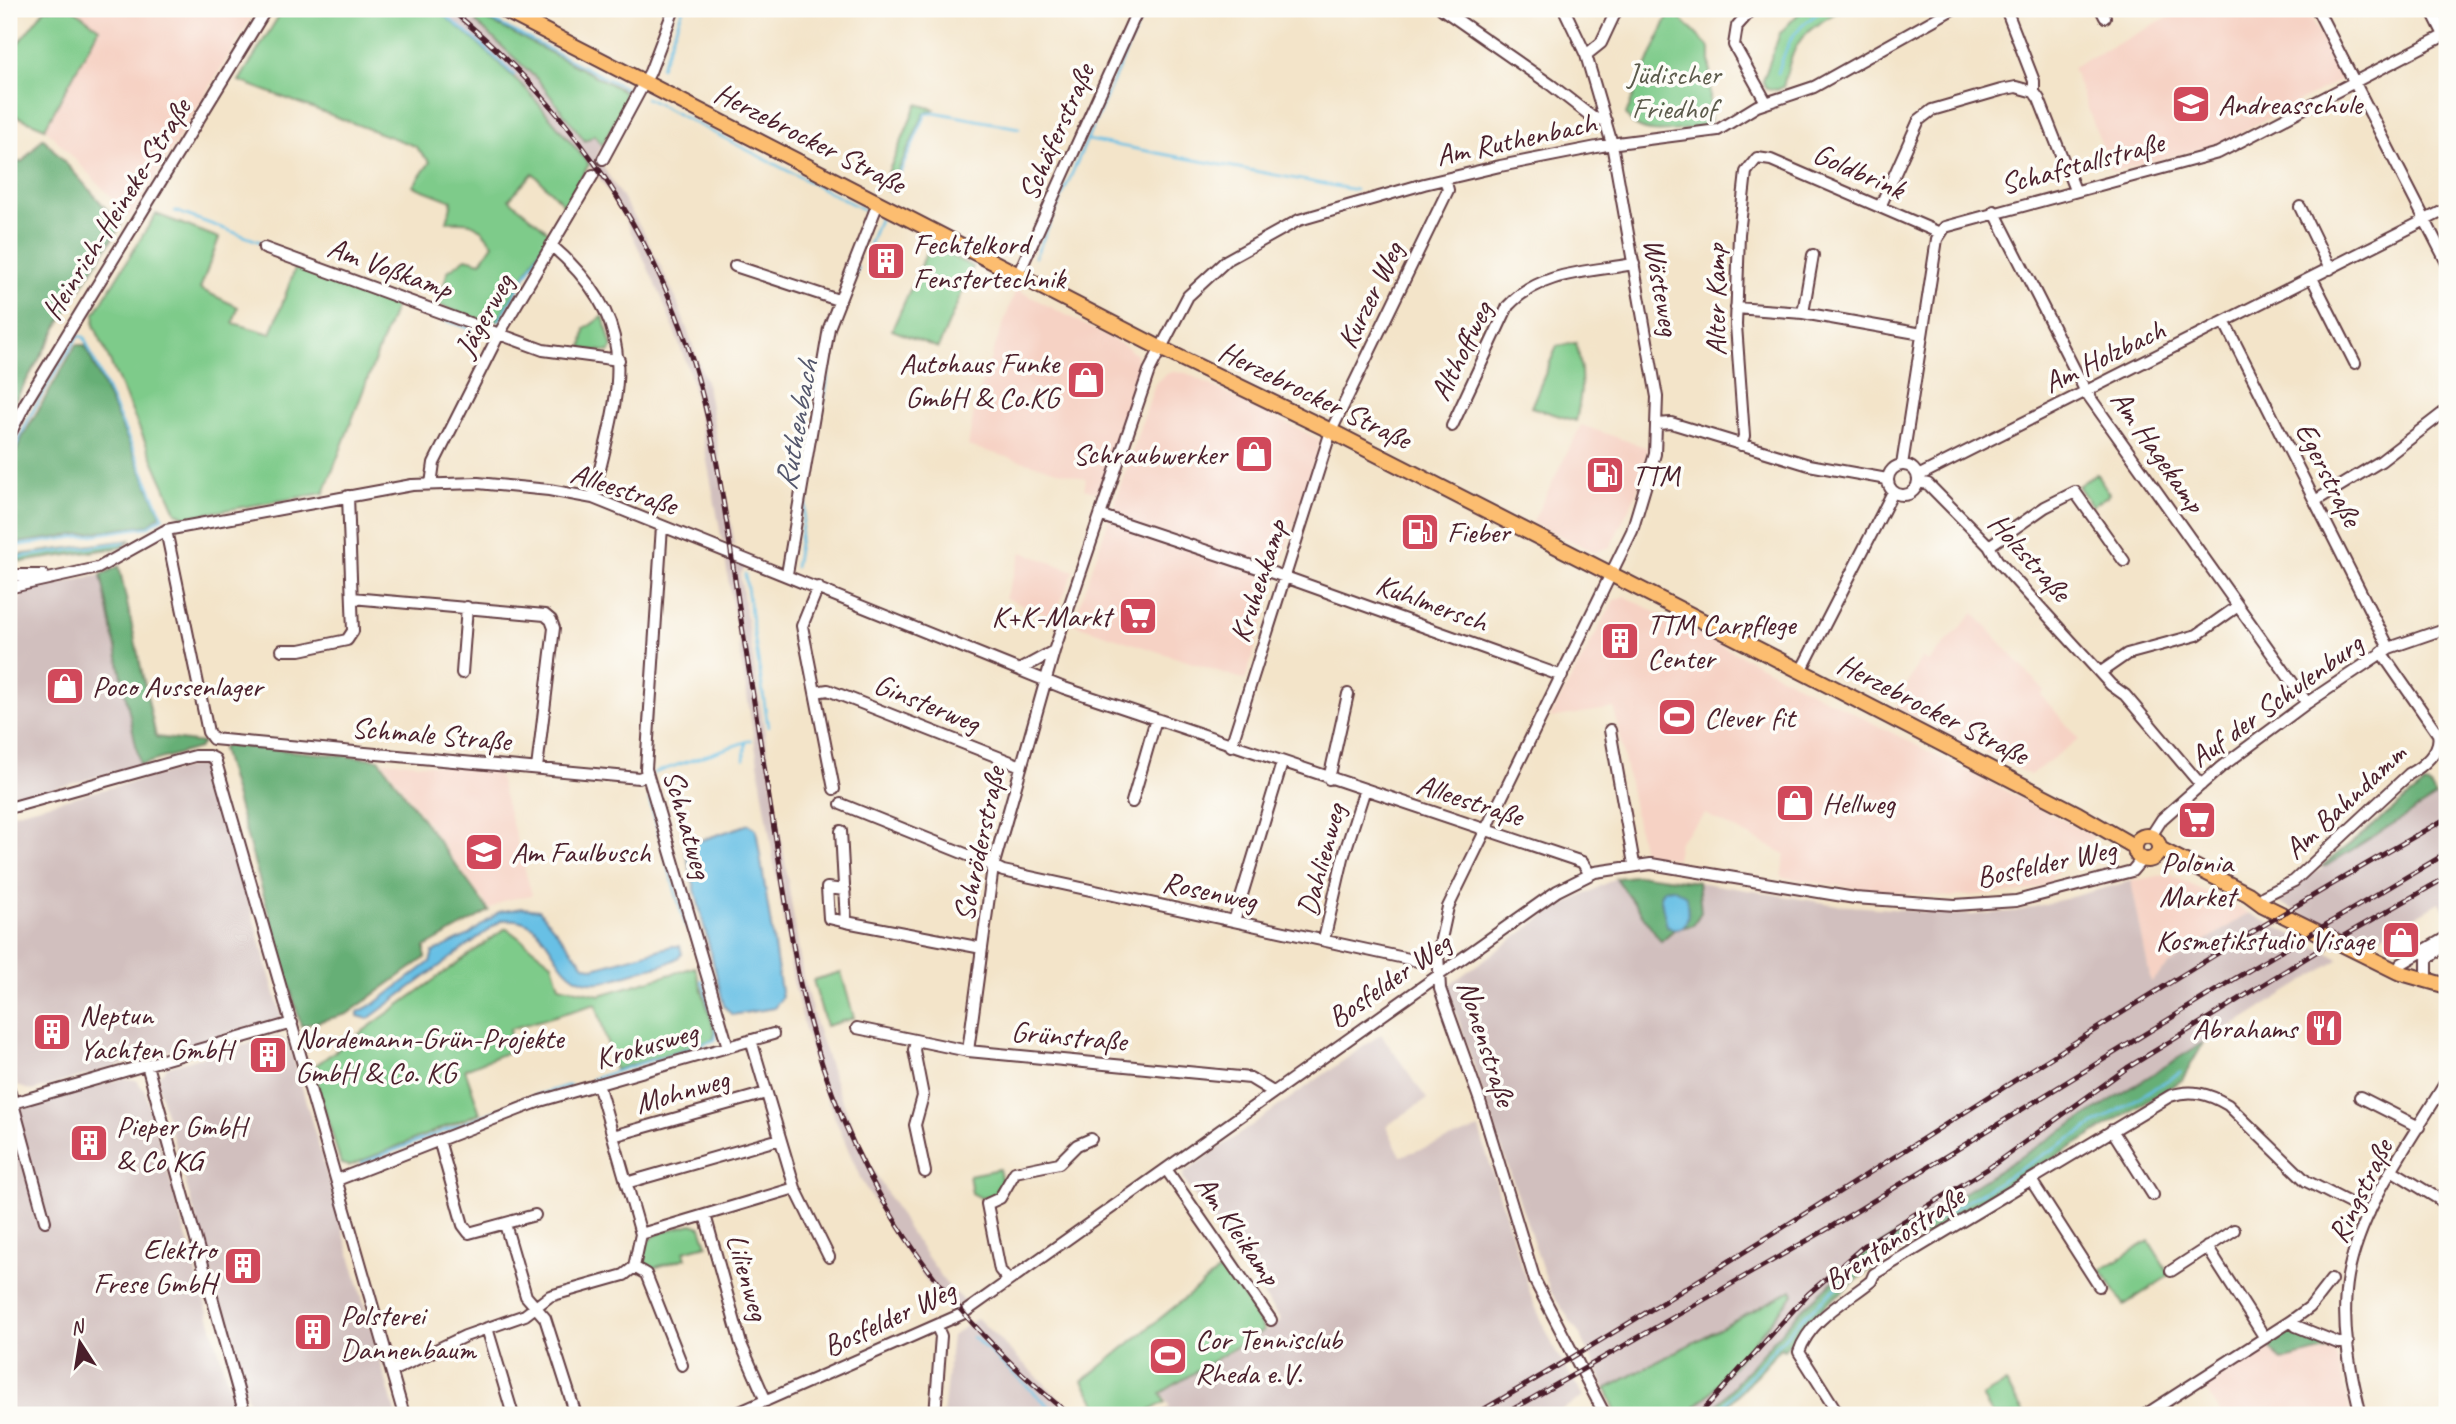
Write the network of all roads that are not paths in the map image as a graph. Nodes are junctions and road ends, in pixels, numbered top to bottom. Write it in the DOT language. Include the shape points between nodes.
graph roads {
  1 [pos="266,9"];
  2 [pos="502,9"];
  3 [pos="674,9"];
  4 [pos="1138,9"];
  5 [pos="1442,9"];
  6 [pos="1564,9"];
  7 [pos="1617,9"];
  8 [pos="1752,9"];
  9 [pos="1953,9"];
  10 [pos="2007,9"];
  11 [pos="2317,9"];
  12 [pos="2431,9"];
  13 [pos="2446,35"];
  14 [pos="1586,55"];
  15 [pos="2355,82"];
  16 [pos="643,83"];
  17 [pos="2034,92"];
  18 [pos="1766,102"];
  19 [pos="1606,121"];
  20 [pos="1612,144"];
  21 [pos="1757,158"];
  22 [pos="603,159"];
  23 [pos="593,175"];
  24 [pos="1445,179"];
  25 [pos="2075,190"];
  26 [pos="878,202"];
  27 [pos="1880,207"];
  28 [pos="2300,207"];
  29 [pos="2447,209"];
  30 [pos="1994,211"];
  31 [pos="2426,220"];
  32 [pos="1940,233"];
  33 [pos="551,245"];
  34 [pos="264,248"];
  35 [pos="1812,255"];
  36 [pos="2447,263"];
  37 [pos="1634,264"];
  38 [pos="735,266"];
  39 [pos="2330,269"];
  40 [pos="1018,275"];
  41 [pos="2312,278"];
  42 [pos="838,300"];
  43 [pos="1736,308"];
  44 [pos="1803,313"];
  45 [pos="2225,323"];
  46 [pos="499,334"];
  47 [pos="1922,334"];
  48 [pos="1160,348"];
  49 [pos="619,360"];
  50 [pos="2355,363"];
  51 [pos="2086,392"];
  52 [pos="2447,410"];
  53 [pos="1658,424"];
  54 [pos="1452,426"];
  55 [pos="1331,431"];
  56 [pos="9,436"];
  57 [pos="1741,445"];
  58 [pos="1902,465"];
  59 [pos="1918,479"];
  60 [pos="1887,480"];
  61 [pos="431,484"];
  62 [pos="1893,492"];
  63 [pos="348,496"];
  64 [pos="593,498"];
  65 [pos="2315,501"];
  66 [pos="1102,516"];
  67 [pos="662,526"];
  68 [pos="166,530"];
  69 [pos="1989,546"];
  70 [pos="2124,561"];
  71 [pos="787,574"];
  72 [pos="1611,575"];
  73 [pos="1285,577"];
  74 [pos="10,582"];
  75 [pos="818,587"];
  76 [pos="352,598"];
  77 [pos="2238,606"];
  78 [pos="467,607"];
  79 [pos="2447,628"];
  80 [pos="282,650"];
  81 [pos="2385,650"];
  82 [pos="1054,651"];
  83 [pos="1021,669"];
  84 [pos="1801,671"];
  85 [pos="462,673"];
  86 [pos="2101,673"];
  87 [pos="1562,676"];
  88 [pos="1047,681"];
  89 [pos="815,692"];
  90 [pos="1348,694"];
  91 [pos="2308,704"];
  92 [pos="1156,719"];
  93 [pos="1610,730"];
  94 [pos="1231,746"];
  95 [pos="1282,764"];
  96 [pos="1021,766"];
  97 [pos="537,768"];
  98 [pos="647,775"];
  99 [pos="1329,779"];
  100 [pos="2201,785"];
  101 [pos="834,789"];
  102 [pos="1364,792"];
  103 [pos="1132,802"];
  104 [pos="841,804"];
  105 [pos="9,808"];
  106 [pos="841,831"];
  107 [pos="1486,831"];
  108 [pos="2147,848"];
  109 [pos="1634,864"];
  110 [pos="993,867"];
  111 [pos="1590,874"];
  112 [pos="845,890"];
  113 [pos="2257,902"];
  114 [pos="1234,921"];
  115 [pos="846,922"];
  116 [pos="2447,937"];
  117 [pos="1324,940"];
  118 [pos="2447,943"];
  119 [pos="982,948"];
  120 [pos="1418,961"];
  121 [pos="2398,972"];
  122 [pos="1439,975"];
  123 [pos="2427,982"];
  124 [pos="2447,986"];
  125 [pos="292,1023"];
  126 [pos="857,1028"];
  127 [pos="773,1034"];
  128 [pos="751,1040"];
  129 [pos="916,1042"];
  130 [pos="727,1047"];
  131 [pos="968,1051"];
  132 [pos="147,1065"];
  133 [pos="2447,1080"];
  134 [pos="598,1084"];
  135 [pos="9,1089"];
  136 [pos="766,1093"];
  137 [pos="1273,1093"];
  138 [pos="2360,1097"];
  139 [pos="13,1103"];
  140 [pos="2419,1127"];
  141 [pos="2112,1130"];
  142 [pos="613,1136"];
  143 [pos="779,1139"];
  144 [pos="1091,1139"];
  145 [pos="439,1140"];
  146 [pos="1166,1168"];
  147 [pos="2393,1171"];
  148 [pos="925,1172"];
  149 [pos="337,1180"];
  150 [pos="2031,1180"];
  151 [pos="626,1183"];
  152 [pos="795,1188"];
  153 [pos="2153,1195"];
  154 [pos="2447,1204"];
  155 [pos="2369,1213"];
  156 [pos="535,1215"];
  157 [pos="705,1215"];
  158 [pos="45,1221"];
  159 [pos="505,1224"];
  160 [pos="2234,1230"];
  161 [pos="641,1234"];
  162 [pos="2207,1247"];
  163 [pos="828,1258"];
  164 [pos="634,1267"];
  165 [pos="2171,1271"];
  166 [pos="1008,1280"];
  167 [pos="2331,1280"];
  168 [pos="2099,1286"];
  169 [pos="536,1306"];
  170 [pos="1271,1320"];
  171 [pos="2291,1321"];
  172 [pos="937,1327"];
  173 [pos="487,1328"];
  174 [pos="2265,1338"];
  175 [pos="2348,1343"];
  176 [pos="682,1365"];
  177 [pos="392,1371"];
  178 [pos="766,1401"];
  179 [pos="245,1415"];
  180 [pos="404,1415"];
  181 [pos="513,1415"];
  182 [pos="576,1415"];
  183 [pos="733,1415"];
  184 [pos="935,1415"];
  185 [pos="1605,1415"];
  186 [pos="1839,1415"];
  187 [pos="2145,1415"];
  188 [pos="2361,1415"];
  1 -- 56 [label="street, Heinrich-Heineke-Straße"];
  2 -- 16 [label="main road, Herzebrocker Straße"];
  3 -- 16 [label="street"];
  4 -- 40 [label="street, Schäferstraße"];
  5 -- 19 [label="street" via="1591,117"];
  6 -- 14 [label="street, Wösteweg"];
  7 -- 14 [label="street" via="1601,43"];
  8 -- 18 [label="street" via="1737,26 1734,45"];
  9 -- 18 [label="street, Am Ruthenbach" via="1800,94"];
  10 -- 17 [label="street"];
  11 -- 15 [label="street"];
  12 -- 13 [label="street"];
  13 -- 15 [label="street, Schafstallstraße"];
  14 -- 19 [label="street, Wösteweg"];
  15 -- 25 [label="street, Schafstallstraße" via="2218,153"];
  15 -- 31 [label="street"];
  16 -- 22 [label="street"];
  16 -- 26 [label="main road, Herzebrocker Straße"];
  17 -- 25 [label="street"];
  17 -- 27 [label="street" via="2017,87 1932,110 1919,120"];
  18 -- 20 [label="street, Am Ruthenbach" via="1717,130"];
  19 -- 20 [label="street, Wösteweg"];
  20 -- 24 [label="street, Am Ruthenbach"];
  20 -- 37 [label="street, Wösteweg"];
  21 -- 27 [label="street, Goldbrink"];
  21 -- 43 [label="street, Alter Kamp" via="1746,172"];
  23 -- 33 [label="street, Jägerweg"];
  24 -- 48 [label="street, Am Ruthenbach" via="1299,220 1254,243 1227,260 1188,296"];
  24 -- 55 [label="street, Kurzer Weg" via="1448,190"];
  25 -- 30 [label="street, Schafstallstraße"];
  26 -- 40 [label="main road, Herzebrocker Straße"];
  26 -- 42 [label="street"];
  27 -- 32 [label="street, Goldbrink"];
  28 -- 39 [label="street"];
  29 -- 31 [label="street, Am Holzbach"];
  30 -- 32 [label="street, Schafstallstraße" via="1945,227"];
  30 -- 51 [label="street, Am Hagekamp"];
  31 -- 36 [label="street"];
  31 -- 39 [label="street, Am Holzbach"];
  32 -- 47 [label="street"];
  33 -- 46 [label="street, Jägerweg"];
  33 -- 49 [label="street" via="596,291 615,335"];
  34 -- 46 [label="street, Am Voßkamp"];
  35 -- 44 [label="street"];
  37 -- 53 [label="street, Wösteweg"];
  37 -- 54 [label="street, Althoffweg" via="1548,279 1520,293 1508,306"];
  38 -- 42 [label="street"];
  39 -- 41 [label="street, Am Holzbach"];
  40 -- 48 [label="main road, Herzebrocker Straße"];
  41 -- 45 [label="street, Am Holzbach"];
  41 -- 50 [label="street"];
  42 -- 71 [label="street" via="829,328"];
  43 -- 44 [label="street"];
  43 -- 57 [label="street, Alter Kamp"];
  44 -- 47 [label="street"];
  45 -- 51 [label="street, Am Holzbach"];
  45 -- 65 [label="street, Egerstraße"];
  46 -- 49 [label="street, Am Voßkamp" via="543,350"];
  46 -- 61 [label="street, Jägerweg" via="434,463"];
  47 -- 58 [label="street"];
  48 -- 55 [label="main road, Herzebrocker Straße"];
  48 -- 66 [label="street, Schröderstraße"];
  49 -- 64 [label="street"];
  51 -- 59 [label="street, Am Holzbach"];
  51 -- 77 [label="street, Am Hagekamp"];
  52 -- 65 [label="street" via="2381,461"];
  53 -- 57 [label="street" via="1671,423"];
  53 -- 72 [label="street, Wösteweg" via="1656,454 1644,499"];
  55 -- 72 [label="main road, Herzebrocker Straße"];
  55 -- 73 [label="street, Kruhenkamp"];
  57 -- 60 [label="street" via="1809,465"];
  58 -- 59 [label="street" via="1912,467"];
  58 -- 60 [label="street" via="1895,467"];
  59 -- 62 [label="street" via="1909,494"];
  59 -- 69 [label="street, Holzstraße"];
  60 -- 62 [label="street"];
  61 -- 63 [label="street, Alleestraße"];
  61 -- 64 [label="street, Alleestraße" via="509,486"];
  62 -- 84 [label="street"];
  63 -- 68 [label="street, Alleestraße"];
  63 -- 76 [label="street"];
  64 -- 67 [label="street, Alleestraße"];
  65 -- 81 [label="street, Egerstraße"];
  66 -- 73 [label="street, Kuhlmersch"];
  66 -- 82 [label="street, Schröderstraße"];
  67 -- 71 [label="street, Alleestraße"];
  67 -- 98 [label="street, Schnatweg"];
  68 -- 74 [label="street, Alleestraße" via="98,568"];
  68 -- 97 [label="street, Schmale Straße" via="210,737"];
  69 -- 70 [label="street" via="2045,507 2076,492"];
  69 -- 86 [label="street, Holzstraße"];
  71 -- 75 [label="street, Alleestraße"];
  72 -- 84 [label="main road, Herzebrocker Straße"];
  72 -- 87 [label="street, Nonenstraße"];
  73 -- 87 [label="street, Kuhlmersch"];
  73 -- 94 [label="street, Kruhenkamp"];
  75 -- 83 [label="street, Alleestraße"];
  75 -- 89 [label="street" via="802,626"];
  76 -- 78 [label="street"];
  76 -- 80 [label="street" via="353,631 347,640"];
  77 -- 86 [label="street" via="2197,635 2127,654"];
  77 -- 91 [label="street, Am Hagekamp"];
  78 -- 85 [label="street"];
  78 -- 97 [label="street" via="545,615 551,620 554,628"];
  79 -- 81 [label="street, Auf der Schulenburg"];
  81 -- 91 [label="street, Auf der Schulenburg"];
  81 -- 113 [label="street, Am Bahndamm" via="2439,741 2424,766 2409,774 2294,881"];
  82 -- 83 [label="street"];
  82 -- 88 [label="street, Schröderstraße"];
  83 -- 88 [label="street, Alleestraße"];
  84 -- 108 [label="main road, Herzebrocker Straße"];
  86 -- 100 [label="street, Holzstraße"];
  87 -- 107 [label="street, Nonenstraße"];
  88 -- 92 [label="street, Alleestraße"];
  88 -- 96 [label="street, Schröderstraße"];
  89 -- 96 [label="street, Ginsterweg" via="828,690"];
  89 -- 101 [label="street"];
  90 -- 99 [label="street"];
  91 -- 100 [label="street, Auf der Schulenburg"];
  92 -- 94 [label="street, Alleestraße"];
  92 -- 103 [label="street"];
  93 -- 109 [label="street"];
  94 -- 95 [label="street, Alleestraße"];
  95 -- 99 [label="street, Alleestraße"];
  95 -- 114 [label="street"];
  96 -- 110 [label="street, Schröderstraße"];
  97 -- 98 [label="street, Schmale Straße" via="639,778"];
  98 -- 130 [label="street, Schnatweg"];
  99 -- 102 [label="street, Alleestraße"];
  100 -- 108 [label="street, Auf der Schulenburg" via="2162,819"];
  102 -- 107 [label="street, Alleestraße"];
  102 -- 117 [label="street, Dahlienweg"];
  104 -- 110 [label="street, Rosenweg"];
  105 -- 125 [label="street" via="195,756 209,756 218,765"];
  106 -- 112 [label="street"];
  107 -- 111 [label="street, Alleestraße" via="1582,862"];
  107 -- 122 [label="street, Nonenstraße" via="1448,907 1439,943"];
  108 -- 109 [label="street, Bosfelder Weg" via="2132,871 2026,899 1955,905 1855,898 1680,867"];
  108 -- 113 [label="main road, Herzebrocker Straße" via="2244,900"];
  109 -- 111 [label="street, Bosfelder Weg"];
  110 -- 114 [label="street, Rosenweg"];
  110 -- 119 [label="street, Schröderstraße"];
  111 -- 122 [label="street, Bosfelder Weg" via="1557,891"];
  112 -- 115 [label="street"];
  112 -- 115 [label="street" via="828,888 829,918"];
  113 -- 121 [label="main road, Herzebrocker Straße"];
  114 -- 117 [label="street, Rosenweg"];
  115 -- 119 [label="street"];
  116 -- 121 [label="street" via="2401,964"];
  117 -- 120 [label="street, Rosenweg"];
  118 -- 123 [label="street" via="2427,960"];
  119 -- 131 [label="street, Schröderstraße"];
  121 -- 123 [label="main road, Herzebrocker Straße"];
  122 -- 137 [label="street, Bosfelder Weg"];
  122 -- 185 [label="street, Nonenstraße" via="1535,1281"];
  123 -- 124 [label="main road, Herzebrocker Straße"];
  125 -- 132 [label="street"];
  125 -- 149 [label="street"];
  126 -- 129 [label="street, Grünstraße"];
  127 -- 128 [label="street, Krokusweg"];
  128 -- 130 [label="street, Krokusweg"];
  128 -- 136 [label="street"];
  129 -- 131 [label="street, Grünstraße"];
  129 -- 148 [label="street" via="923,1096 915,1125"];
  130 -- 134 [label="street, Krokusweg"];
  131 -- 137 [label="street, Grünstraße" via="1250,1078"];
  132 -- 139 [label="street"];
  132 -- 179 [label="street"];
  133 -- 140 [label="street, Ringstraße"];
  134 -- 142 [label="street"];
  134 -- 145 [label="street, Krokusweg"];
  135 -- 139 [label="street"];
  136 -- 142 [label="street, Mohnweg"];
  136 -- 143 [label="street"];
  137 -- 146 [label="street, Bosfelder Weg"];
  138 -- 140 [label="street"];
  139 -- 158 [label="street"];
  140 -- 147 [label="street, Ringstraße"];
  141 -- 150 [label="street, Brentanostraße"];
  141 -- 153 [label="street"];
  141 -- 155 [label="street, Brentanostraße" via="2183,1091 2214,1096 2306,1181"];
  142 -- 151 [label="street"];
  143 -- 151 [label="street"];
  143 -- 152 [label="street"];
  144 -- 166 [label="street" via="1077,1145 1059,1163 1015,1172 1000,1198 987,1204 1000,1270"];
  145 -- 149 [label="street, Krokusweg"];
  145 -- 159 [label="street" via="469,1233"];
  146 -- 166 [label="street, Bosfelder Weg"];
  146 -- 170 [label="street, Am Kleikamp"];
  147 -- 154 [label="street"];
  147 -- 155 [label="street, Ringstraße"];
  149 -- 177 [label="street"];
  150 -- 168 [label="street"];
  150 -- 186 [label="street, Brentanostraße" via="1874,1274 1804,1337 1799,1352"];
  151 -- 161 [label="street"];
  152 -- 157 [label="street, Lilienweg"];
  152 -- 163 [label="street"];
  155 -- 175 [label="street, Ringstraße" via="2348,1278"];
  156 -- 159 [label="street"];
  157 -- 161 [label="street"];
  157 -- 178 [label="street, Lilienweg" via="741,1344"];
  159 -- 169 [label="street" via="526,1296"];
  160 -- 162 [label="street"];
  161 -- 164 [label="street"];
  162 -- 165 [label="street"];
  162 -- 174 [label="street"];
  164 -- 169 [label="street" via="624,1275 550,1296"];
  164 -- 176 [label="street" via="646,1274"];
  166 -- 172 [label="street, Bosfelder Weg"];
  167 -- 171 [label="street" via="2310,1307"];
  169 -- 173 [label="street" via="525,1315"];
  169 -- 182 [label="street" via="545,1318"];
  171 -- 174 [label="street"];
  171 -- 175 [label="street" via="2338,1343"];
  172 -- 178 [label="street, Bosfelder Weg"];
  172 -- 184 [label="street" via="941,1336"];
  173 -- 177 [label="street"];
  173 -- 181 [label="street"];
  174 -- 187 [label="street"];
  175 -- 188 [label="street, Ringstraße"];
  177 -- 180 [label="street"];
  178 -- 183 [label="street, Bosfelder Weg"];
}
